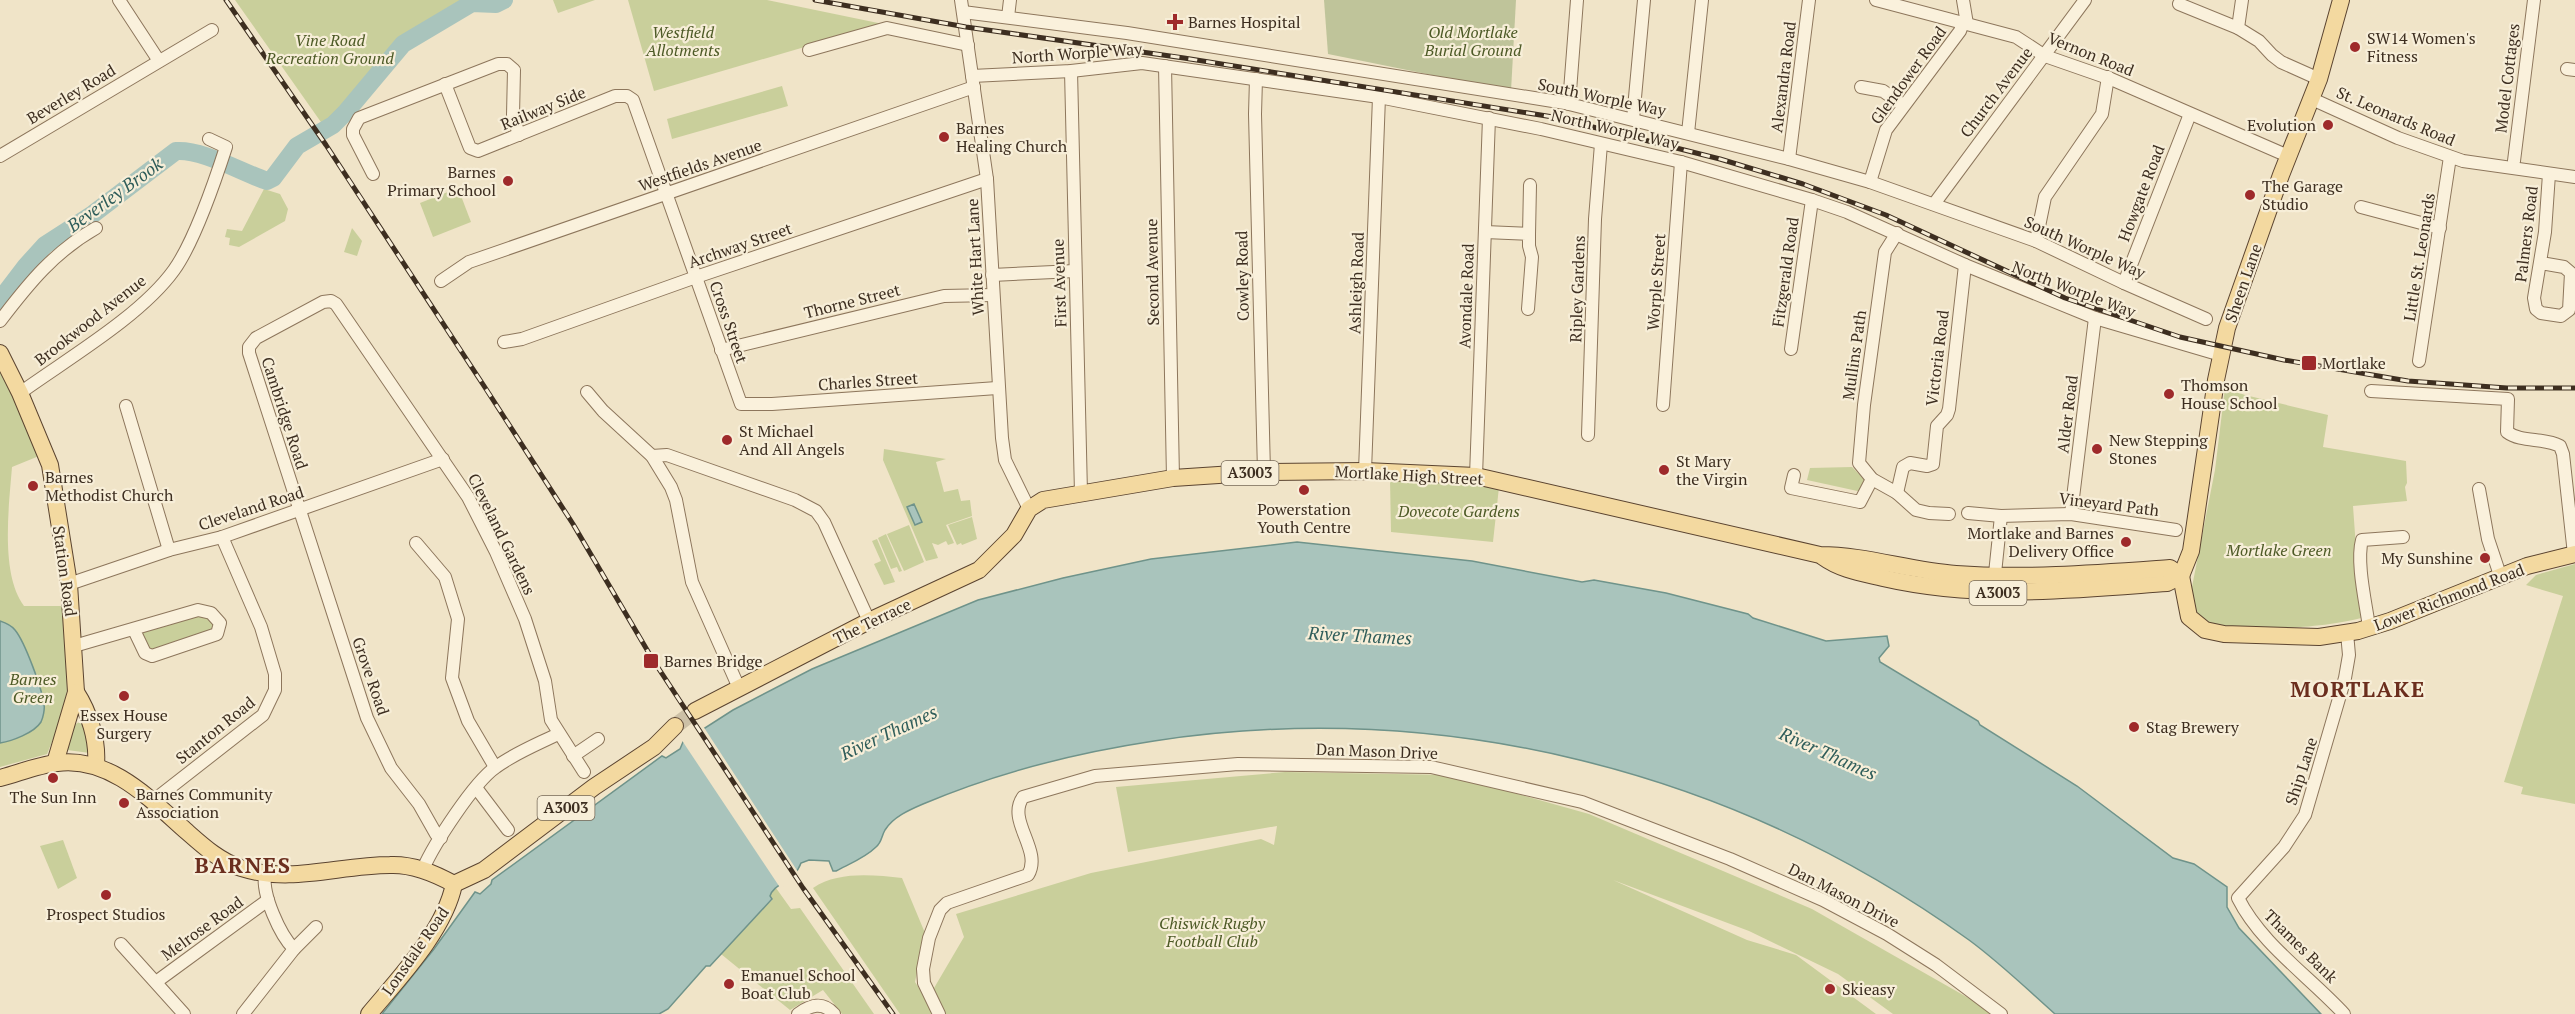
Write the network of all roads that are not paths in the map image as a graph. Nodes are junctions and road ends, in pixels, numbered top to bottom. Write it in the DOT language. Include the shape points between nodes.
graph roads {
  1 [pos="119,0"];
  2 [pos="1010,0"];
  3 [pos="1577,0"];
  4 [pos="1644,0"];
  5 [pos="1702,0"];
  6 [pos="1809,0"];
  7 [pos="1876,0"];
  8 [pos="1963,0"];
  9 [pos="2085,0"];
  10 [pos="2242,0"];
  11 [pos="2342,0"];
  12 [pos="2534,0"];
  13 [pos="2179,4"];
  14 [pos="962,6"];
  15 [pos="1008,17"];
  16 [pos="1965,23"];
  17 [pos="2238,28"];
  18 [pos="212,30"];
  19 [pos="968,45"];
  20 [pos="809,50"];
  21 [pos="2044,56"];
  22 [pos="159,61"];
  23 [pos="1165,66"];
  24 [pos="1071,71"];
  25 [pos="2108,77"];
  26 [pos="1256,79"];
  27 [pos="2319,80"];
  28 [pos="973,81"];
  29 [pos="445,84"];
  30 [pos="1861,87"];
  31 [pos="615,96"];
  32 [pos="1379,97"];
  33 [pos="2312,99"];
  34 [pos="1569,104"];
  35 [pos="1903,105"];
  36 [pos="2190,114"];
  37 [pos="1489,118"];
  38 [pos="1633,119"];
  39 [pos="1688,134"];
  40 [pos="519,135"];
  41 [pos="209,139"];
  42 [pos="1601,144"];
  43 [pos="0,156"];
  44 [pos="2288,156"];
  45 [pos="2450,157"];
  46 [pos="1789,159"];
  47 [pos="2514,161"];
  48 [pos="1681,162"];
  49 [pos="373,174"];
  50 [pos="2549,174"];
  51 [pos="2575,177"];
  52 [pos="987,179"];
  53 [pos="1870,182"];
  54 [pos="1530,184"];
  55 [pos="666,194"];
  56 [pos="1812,200"];
  57 [pos="1934,204"];
  58 [pos="2361,207"];
  59 [pos="96,228"];
  60 [pos="2440,228"];
  61 [pos="1485,232"];
  62 [pos="1897,233"];
  63 [pos="1529,234"];
  64 [pos="2036,241"];
  65 [pos="2541,263"];
  66 [pos="1965,265"];
  67 [pos="1075,271"];
  68 [pos="992,275"];
  69 [pos="696,277"];
  70 [pos="441,281"];
  71 [pos="2124,283"];
  72 [pos="993,296"];
  73 [pos="331,301"];
  74 [pos="1528,309"];
  75 [pos="2095,318"];
  76 [pos="2206,319"];
  77 [pos="0,321"];
  78 [pos="504,342"];
  79 [pos="1791,349"];
  80 [pos="721,350"];
  81 [pos="0,352"];
  82 [pos="2221,355"];
  83 [pos="2419,361"];
  84 [pos="997,388"];
  85 [pos="2371,391"];
  86 [pos="587,392"];
  87 [pos="21,393"];
  88 [pos="741,404"];
  89 [pos="1663,405"];
  90 [pos="126,406"];
  91 [pos="1588,435"];
  92 [pos="652,456"];
  93 [pos="443,459"];
  94 [pos="1365,471"];
  95 [pos="1264,472"];
  96 [pos="1794,475"];
  97 [pos="1476,476"];
  98 [pos="1173,477"];
  99 [pos="1872,479"];
  100 [pos="2479,489"];
  101 [pos="1081,493"];
  102 [pos="1897,493"];
  103 [pos="1029,509"];
  104 [pos="300,510"];
  105 [pos="1968,513"];
  106 [pos="1949,514"];
  107 [pos="2072,514"];
  108 [pos="2572,514"];
  109 [pos="2001,516"];
  110 [pos="2176,530"];
  111 [pos="222,537"];
  112 [pos="2403,537"];
  113 [pos="416,543"];
  114 [pos="169,550"];
  115 [pos="2575,554"];
  116 [pos="1820,555"];
  117 [pos="1994,575"];
  118 [pos="2181,576"];
  119 [pos="2500,578"];
  120 [pos="69,584"];
  121 [pos="1994,593"];
  122 [pos="869,621"];
  123 [pos="2369,627"];
  124 [pos="135,630"];
  125 [pos="2347,633"];
  126 [pos="74,646"];
  127 [pos="739,688"];
  128 [pos="76,692"];
  129 [pos="695,711"];
  130 [pos="87,714"];
  131 [pos="70,717"];
  132 [pos="675,726"];
  133 [pos="558,734"];
  134 [pos="598,739"];
  135 [pos="573,756"];
  136 [pos="55,763"];
  137 [pos="96,764"];
  138 [pos="495,767"];
  139 [pos="584,772"];
  140 [pos="0,778"];
  141 [pos="477,789"];
  142 [pos="154,803"];
  143 [pos="508,830"];
  144 [pos="441,838"];
  145 [pos="423,869"];
  146 [pos="265,875"];
  147 [pos="454,884"];
  148 [pos="2238,898"];
  149 [pos="268,900"];
  150 [pos="316,927"];
  151 [pos="121,944"];
  152 [pos="294,949"];
  153 [pos="156,982"];
  154 [pos="184,1014"];
  155 [pos="243,1014"];
  156 [pos="369,1014"];
  157 [pos="798,1014"];
  158 [pos="834,1014"];
  159 [pos="939,1014"];
  160 [pos="2001,1014"];
  161 [pos="2344,1014"];
  1 -- 22 [label="street"];
  2 -- 15 [label="street"];
  3 -- 34 [label="street"];
  4 -- 38 [label="street"];
  5 -- 39 [label="street"];
  6 -- 46 [label="street, Alexandra Road"];
  7 -- 16 [label="street, Vernon Road"];
  8 -- 16 [label="street"];
  9 -- 21 [label="street, Church Avenue"];
  10 -- 17 [label="street"];
  11 -- 27 [label="main road, Sheen Lane"];
  12 -- 47 [label="street, Model Cottages"];
  13 -- 17 [label="street"];
  14 -- 15 [label="street, South Worple Way"];
  14 -- 19 [label="street, White Hart Lane"];
  15 -- 34 [label="street, South Worple Way"];
  16 -- 21 [label="street, Vernon Road" via="2016,37"];
  16 -- 35 [label="street, Glendower Road"];
  17 -- 27 [label="street" via="2281,62"];
  18 -- 22 [label="street, Beverley Road"];
  19 -- 20 [label="street" via="887,28"];
  19 -- 28 [label="street, White Hart Lane"];
  21 -- 25 [label="street, Vernon Road"];
  21 -- 57 [label="street, Church Avenue"];
  22 -- 43 [label="street, Beverley Road"];
  23 -- 24 [label="street, North Worple Way" via="1142,63"];
  23 -- 26 [label="street, North Worple Way"];
  23 -- 98 [label="street, Second Avenue"];
  24 -- 28 [label="street, North Worple Way"];
  24 -- 67 [label="street, First Avenue"];
  25 -- 36 [label="street, Vernon Road"];
  25 -- 64 [label="street" via="2102,114 2045,197"];
  26 -- 32 [label="street, North Worple Way"];
  26 -- 95 [label="street, Cowley Road"];
  27 -- 33 [label="main road, Sheen Lane"];
  28 -- 52 [label="street, White Hart Lane"];
  28 -- 55 [label="street, Westfields Avenue"];
  29 -- 40 [label="street, Railway Side" via="474,150 482,151"];
  29 -- 40 [label="street" via="498,64 511,66 513,115"];
  29 -- 49 [label="street" via="359,118 353,135"];
  30 -- 35 [label="street" via="1883,91"];
  31 -- 40 [label="street, Railway Side"];
  31 -- 55 [label="street, Cross Street" via="633,100"];
  32 -- 37 [label="street, North Worple Way"];
  32 -- 94 [label="street, Ashleigh Road"];
  33 -- 44 [label="main road, Sheen Lane"];
  33 -- 45 [label="street, St. Leonards Road"];
  34 -- 38 [label="street, South Worple Way"];
  35 -- 53 [label="street, Glendower Road" via="1886,130"];
  36 -- 44 [label="street, Vernon Road"];
  36 -- 71 [label="street, Howgate Road"];
  37 -- 42 [label="street, North Worple Way"];
  37 -- 61 [label="street, Avondale Road"];
  38 -- 39 [label="street, South Worple Way"];
  39 -- 46 [label="street, South Worple Way"];
  41 -- 87 [label="street, Brookwood Avenue" via="226,156 176,269 127,316"];
  42 -- 48 [label="street, North Worple Way"];
  42 -- 91 [label="street, Ripley Gardens"];
  44 -- 82 [label="main road, Sheen Lane"];
  45 -- 50 [label="street, St. Leonards Road"];
  45 -- 60 [label="street, Little St. Leonards"];
  46 -- 53 [label="street, South Worple Way"];
  48 -- 56 [label="street, North Worple Way"];
  48 -- 89 [label="street, Worple Street"];
  50 -- 51 [label="street, St. Leonards Road"];
  50 -- 65 [label="street, Palmers Road"];
  52 -- 68 [label="street, White Hart Lane"];
  52 -- 69 [label="street, Archway Street"];
  53 -- 57 [label="street, South Worple Way"];
  54 -- 63 [label="street"];
  55 -- 69 [label="street, Cross Street"];
  55 -- 70 [label="street, Westfields Avenue" via="469,262"];
  56 -- 62 [label="street, North Worple Way"];
  56 -- 79 [label="street, Fitzgerald Road"];
  57 -- 64 [label="street, South Worple Way"];
  58 -- 60 [label="street"];
  59 -- 77 [label="street" via="63,249 37,274"];
  60 -- 83 [label="street, Little St. Leonards"];
  61 -- 63 [label="street"];
  61 -- 97 [label="street, Avondale Road"];
  62 -- 66 [label="street, North Worple Way"];
  62 -- 99 [label="street, Mullins Path" via="1885,252 1864,405 1859,463"];
  63 -- 74 [label="street" via="1532,257"];
  64 -- 71 [label="street, South Worple Way"];
  65 -- 65 [label="street, Palmers Road" via="2534,298 2536,309 2561,316 2569,310 2571,273 2564,267"];
  66 -- 75 [label="street, North Worple Way"];
  66 -- 102 [label="street, Victoria Road" via="1949,409 1937,426 1932,464 1910,463 1903,467"];
  67 -- 68 [label="street"];
  67 -- 101 [label="street, First Avenue"];
  68 -- 72 [label="street, White Hart Lane"];
  69 -- 78 [label="street, Archway Street"];
  69 -- 80 [label="street, Cross Street"];
  71 -- 76 [label="street, South Worple Way"];
  72 -- 80 [label="street, Thorne Street" via="944,296"];
  72 -- 84 [label="street, White Hart Lane"];
  73 -- 93 [label="street, Cleveland Gardens"];
  73 -- 104 [label="street, Cambridge Road" via="256,338 249,347"];
  75 -- 82 [label="street, North Worple Way"];
  75 -- 107 [label="street, Alder Road"];
  80 -- 88 [label="street, Cross Street"];
  81 -- 87 [label="main road, Station Road"];
  82 -- 118 [label="main road, Sheen Lane" via="2191,551"];
  84 -- 88 [label="street, Charles Street"];
  84 -- 103 [label="street, White Hart Lane" via="1005,460"];
  85 -- 108 [label="street" via="2508,399 2507,432 2560,446"];
  86 -- 92 [label="street"];
  87 -- 120 [label="main road, Station Road" via="50,465"];
  90 -- 114 [label="street"];
  92 -- 122 [label="street" via="667,455 816,511"];
  92 -- 127 [label="street" via="676,500 692,582"];
  93 -- 104 [label="street, Cleveland Road"];
  93 -- 133 [label="street, Cleveland Gardens" via="468,496 525,619"];
  94 -- 95 [label="main road, Mortlake High Street / A3003"];
  94 -- 97 [label="main road, Mortlake High Street / A3003"];
  95 -- 98 [label="main road, Mortlake High Street / A3003"];
  96 -- 99 [label="street" via="1791,488 1860,502"];
  97 -- 116 [label="main road, Mortlake High Street / A3003"];
  98 -- 101 [label="main road, Mortlake High Street / A3003"];
  99 -- 102 [label="street"];
  100 -- 119 [label="street"];
  101 -- 103 [label="main road, Mortlake High Street / A3003" via="1043,500"];
  102 -- 106 [label="street" via="1916,510"];
  103 -- 122 [label="main road, The Terrace" via="1014,535 979,570"];
  104 -- 111 [label="street, Cleveland Road"];
  104 -- 144 [label="street, Grove Road" via="367,718 391,768"];
  105 -- 109 [label="street, Vineyard Path"];
  107 -- 109 [label="street, Vineyard Path"];
  107 -- 110 [label="street, Vineyard Path"];
  108 -- 115 [label="street"];
  109 -- 117 [label="street"];
  111 -- 114 [label="street, Cleveland Road"];
  111 -- 142 [label="street, Stanton Road" via="261,627 275,674 275,690 263,715"];
  112 -- 123 [label="street" via="2362,540"];
  113 -- 138 [label="street" via="445,577 458,619 452,678 468,721"];
  114 -- 120 [label="street, Cleveland Road"];
  115 -- 119 [label="main road, Lower Richmond Road" via="2527,566"];
  116 -- 117 [label="main road, Mortlake High Street / A3003" via="1935,572"];
  116 -- 121 [label="main road, Mortlake High Street / A3003" via="1843,568 1901,582"];
  117 -- 118 [label="main road, Mortlake High Street / A3003" via="2170,568"];
  117 -- 121 [label="street"];
  118 -- 121 [label="main road, Mortlake High Street / A3003" via="2167,583"];
  118 -- 125 [label="main road, Lower Richmond Road" via="2189,617 2205,630 2319,637"];
  119 -- 123 [label="main road, Lower Richmond Road"];
  120 -- 126 [label="main road, Station Road"];
  122 -- 127 [label="main road, The Terrace"];
  123 -- 125 [label="main road, Lower Richmond Road"];
  124 -- 124 [label="street" via="198,610 211,613 220,623 217,634 152,656 145,653"];
  124 -- 126 [label="street"];
  125 -- 148 [label="street, Ship Lane" via="2345,678 2305,815 2284,847"];
  126 -- 128 [label="main road, Station Road"];
  127 -- 129 [label="main road, The Terrace"];
  128 -- 130 [label="main road, Station Road"];
  128 -- 131 [label="main road, Station Road"];
  130 -- 131 [label="main road"];
  130 -- 137 [label="main road, Station Road" via="97,752"];
  131 -- 136 [label="main road, Station Road"];
  132 -- 147 [label="main road, A3003" via="654,747 484,870"];
  133 -- 135 [label="street, Cleveland Gardens"];
  133 -- 138 [label="street"];
  134 -- 135 [label="street"];
  135 -- 139 [label="street, Cleveland Gardens"];
  136 -- 137 [label="main road"];
  136 -- 140 [label="main road"];
  137 -- 142 [label="main road"];
  138 -- 141 [label="street"];
  141 -- 143 [label="street"];
  141 -- 144 [label="street"];
  142 -- 146 [label="main road" via="215,856"];
  144 -- 145 [label="street"];
  145 -- 146 [label="main road" via="391,864 300,875"];
  145 -- 147 [label="main road"];
  146 -- 149 [label="street"];
  147 -- 156 [label="main road, Lonsdale Road" via="452,898 440,920"];
  148 -- 161 [label="street, Thames Bank" via="2245,912 2275,946"];
  149 -- 152 [label="street"];
  149 -- 153 [label="street, Melrose Road"];
  150 -- 152 [label="street"];
  151 -- 153 [label="street"];
  152 -- 155 [label="street"];
  153 -- 154 [label="street"];
  157 -- 158 [label="street" via="816,1005"];
  159 -- 160 [label="street, Dan Mason Drive" via="924,983 935,917 947,903 1028,875 1031,856 1018,813 1023,797 1095,776 1247,764 1431,767 1581,802 1730,859 1846,912 1936,965"];
}
